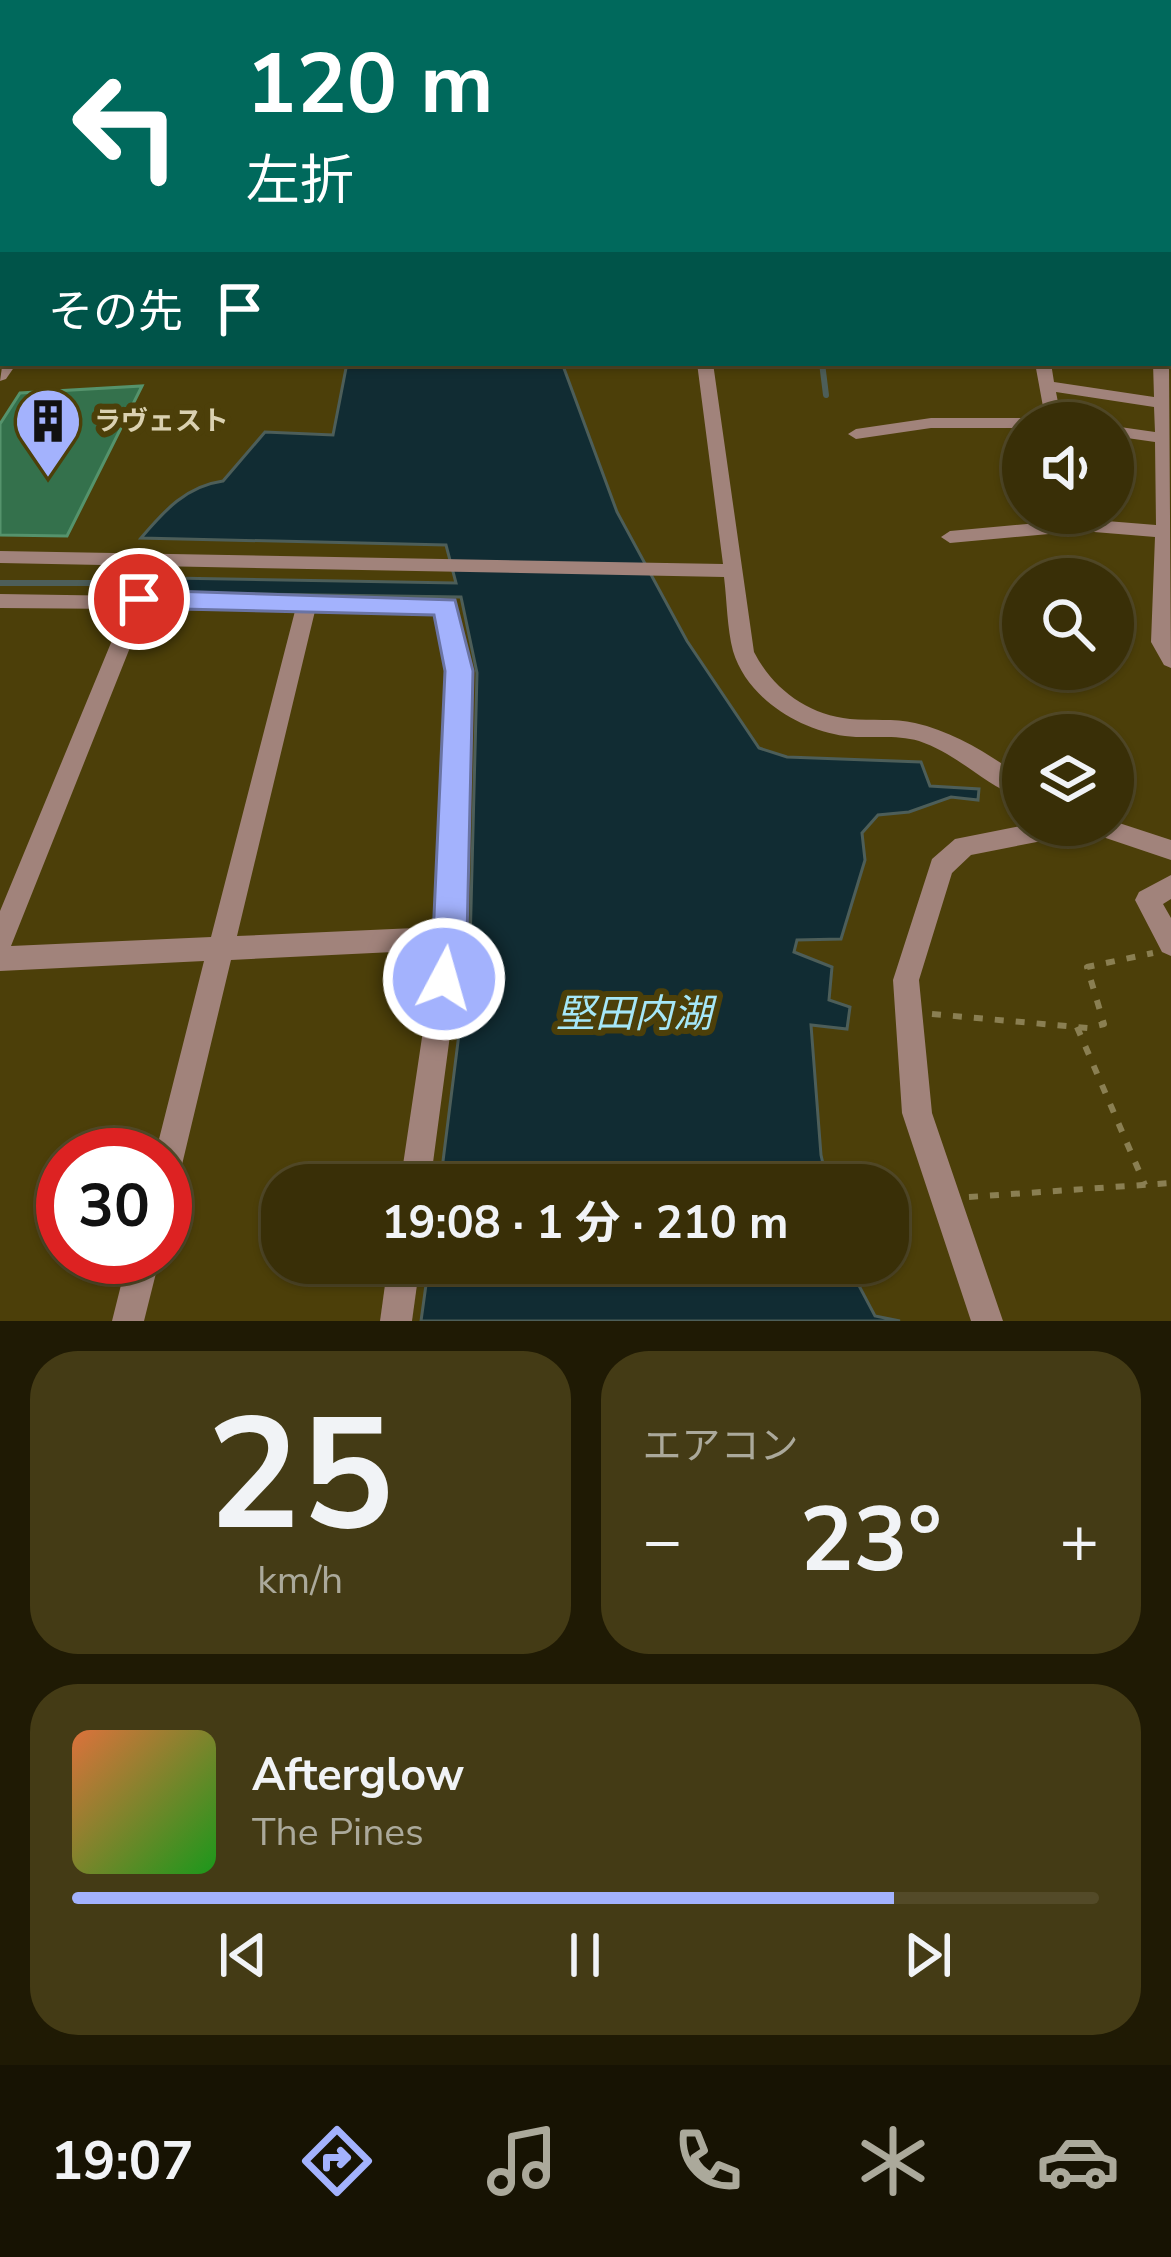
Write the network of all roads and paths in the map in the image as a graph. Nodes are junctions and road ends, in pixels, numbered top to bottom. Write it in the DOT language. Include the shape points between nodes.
graph roads {
  1 [pos="517,0"];
  2 [pos="556,0"];
  3 [pos="705,366"];
  4 [pos="1043,366"];
  5 [pos="1161,366"];
  6 [pos="1045,385"];
  7 [pos="1049,402"];
  8 [pos="1161,403"];
  9 [pos="1002,423"];
  10 [pos="856,434"];
  11 [pos="1134,434"];
  12 [pos="1161,438"];
  13 [pos="1168,499"];
  14 [pos="1165,532"];
  15 [pos="950,537"];
  16 [pos="0,557"];
  17 [pos="733,571"];
  18 [pos="139,599"];
  19 [pos="0,601"];
  20 [pos="307,602"];
  21 [pos="1171,660"];
  22 [pos="1002,775"];
  23 [pos="1134,838"];
  24 [pos="1002,839"];
  25 [pos="1171,850"];
  26 [pos="1171,886"];
  27 [pos="450,938"];
  28 [pos="0,943"];
  29 [pos="1171,946"];
  30 [pos="222,949"];
  31 [pos="0,959"];
  32 [pos="908,1012"];
  33 [pos="1077,1027"];
  34 [pos="176,1128"];
  35 [pos="418,1164"];
  36 [pos="1171,1183"];
  37 [pos="1145,1185"];
  38 [pos="945,1198"];
  39 [pos="137,1284"];
  40 [pos="401,1284"];
  41 [pos="128,1321"];
  42 [pos="396,1321"];
  43 [pos="988,1321"];
  1 -- 2 [label="street"];
  3 -- 17 [label="street"];
  4 -- 6 [label="street"];
  5 -- 8 [label="street"];
  6 -- 7 [label="street"];
  6 -- 8 [label="street"];
  8 -- 12 [label="street"];
  9 -- 10 [label="street"];
  11 -- 12 [label="street"];
  12 -- 13 [label="street"];
  13 -- 14 [label="street"];
  14 -- 15 [label="street" via="1082,525"];
  14 -- 21 [label="street" via="1162,642"];
  16 -- 17 [label="street"];
  17 -- 22 [label="street" via="744,652 755,678 790,708 839,727 915,731"];
  18 -- 19 [label="street"];
  18 -- 20 [label="street"];
  18 -- 28 [label="street"];
  20 -- 27 [label="street" via="446,607 459,671"];
  20 -- 30 [label="street"];
  23 -- 25 [label="street"];
  24 -- 32 [label="street" via="964,846 941,867 906,980"];
  26 -- 29 [label="street" via="1148,900"];
  27 -- 30 [label="street"];
  27 -- 35 [label="street"];
  29 -- 33 [label="path" via="1087,967 1104,1024"];
  30 -- 31 [label="street"];
  30 -- 34 [label="street"];
  32 -- 33 [label="path"];
  32 -- 38 [label="street" via="917,1113"];
  33 -- 37 [label="path"];
  36 -- 37 [label="path"];
  37 -- 38 [label="path"];
  38 -- 43 [label="street"];
  39 -- 41 [label="street"];
  40 -- 42 [label="street"];
}
